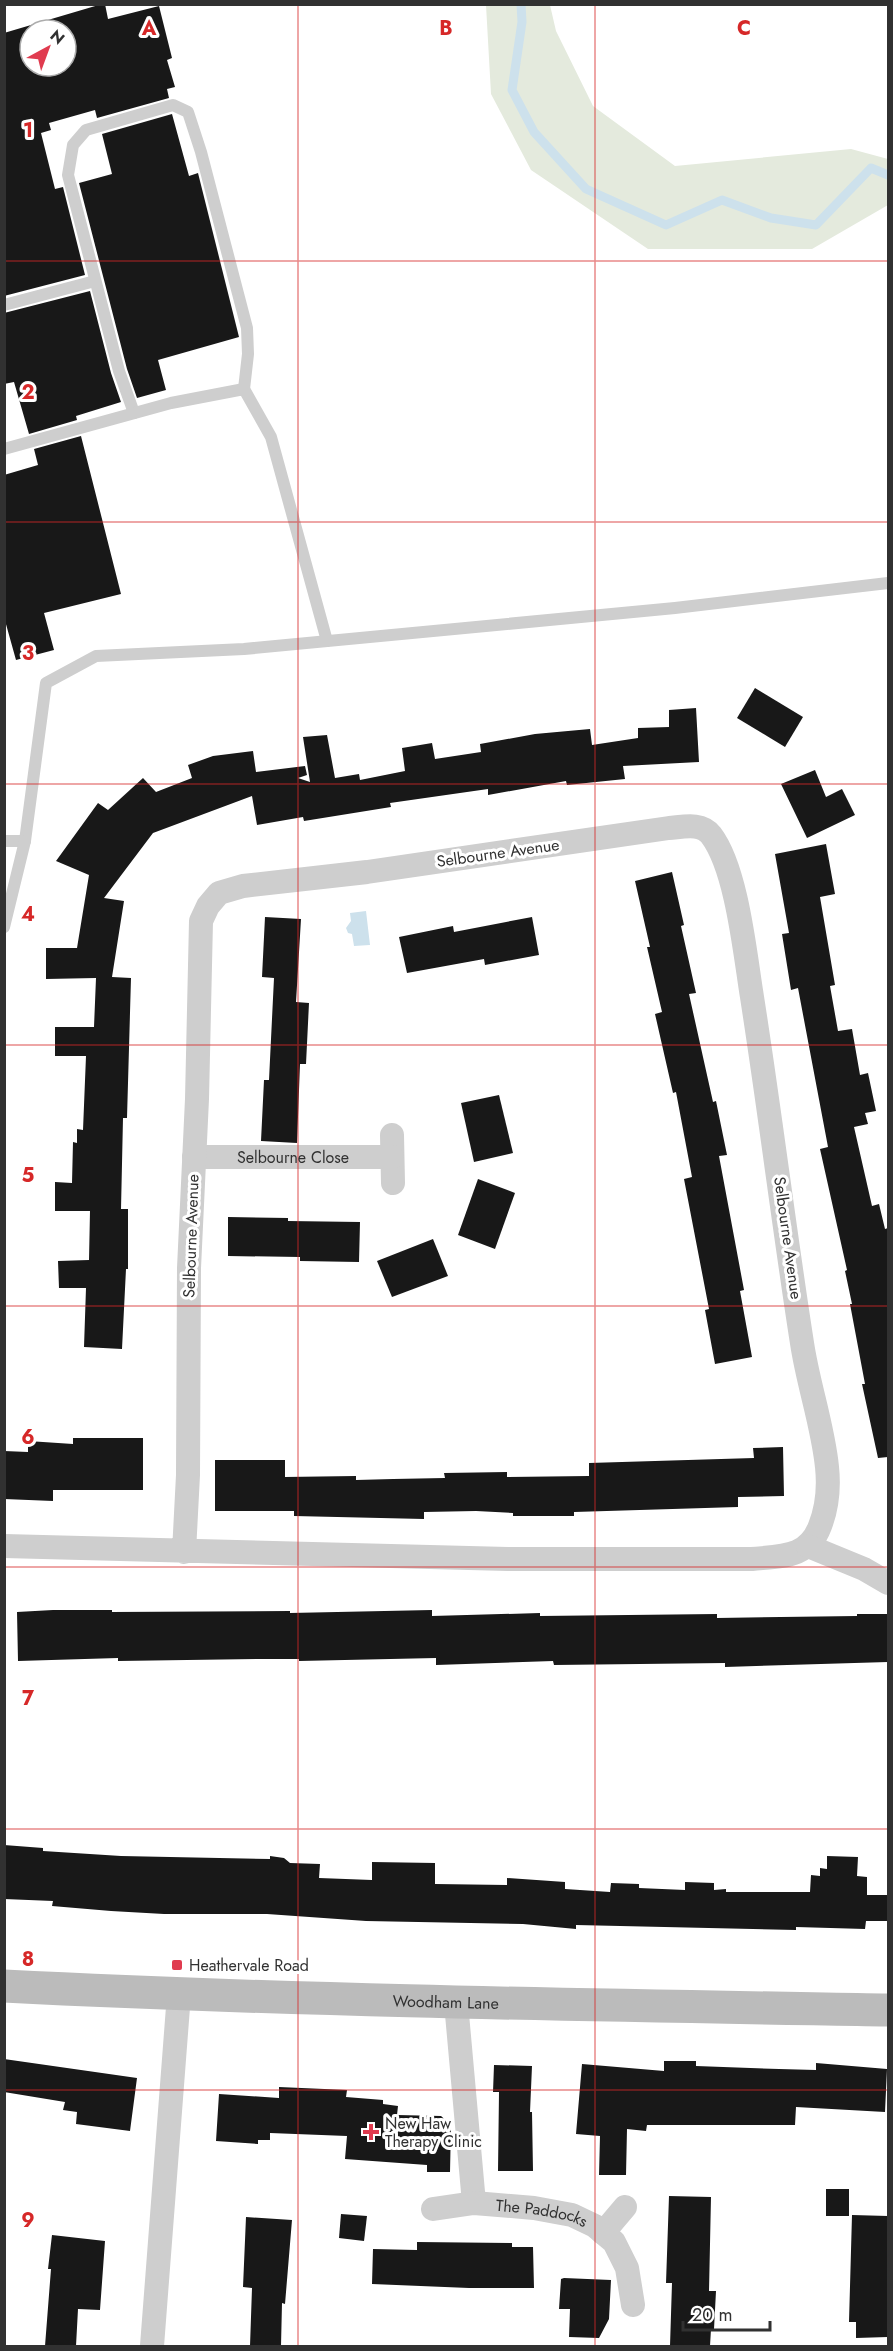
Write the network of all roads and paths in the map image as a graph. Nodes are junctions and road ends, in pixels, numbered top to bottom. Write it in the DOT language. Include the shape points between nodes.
graph roads {
  1 [pos="95,281"];
  2 [pos="4,305"];
  3 [pos="244,389"];
  4 [pos="134,413"];
  5 [pos="4,449"];
  6 [pos="888,583"];
  7 [pos="327,641"];
  8 [pos="4,841"];
  9 [pos="25,841"];
  10 [pos="4,927"];
  11 [pos="194,1157"];
  12 [pos="393,1184"];
  13 [pos="4,1546"];
  14 [pos="808,1546"];
  15 [pos="184,1552"];
  16 [pos="888,1583"];
  17 [pos="4,1986"];
  18 [pos="179,1994"];
  19 [pos="456,2003"];
  20 [pos="888,2010"];
  21 [pos="474,2203"];
  22 [pos="625,2206"];
  23 [pos="433,2209"];
  24 [pos="603,2233"];
  25 [pos="633,2305"];
  26 [pos="152,2346"];
  1 -- 2 [label="lane"];
  1 -- 3 [label="lane" via="68,174 73,145 86,130 173,105 188,112 248,328"];
  1 -- 4 [label="lane"];
  3 -- 4 [label="lane"];
  3 -- 7 [label="lane" via="271,437"];
  4 -- 5 [label="lane"];
  6 -- 7 [label="lane" via="686,607"];
  7 -- 9 [label="lane" via="96,656 46,683"];
  8 -- 9 [label="lane"];
  9 -- 10 [label="lane"];
  11 -- 12 [label="street, Selbourne Close" via="392,1146"];
  11 -- 14 [label="street, Selbourne Avenue" via="201,921 219,893 243,886 669,828 695,826 710,834 726,863 741,926 802,1345 827,1468 827,1499 820,1527"];
  11 -- 15 [label="street, Selbourne Avenue"];
  13 -- 15 [label="street"];
  14 -- 15 [label="street" via="789,1555 752,1559 508,1559"];
  14 -- 16 [label="street"];
  17 -- 18 [label="main road, Woodham Lane"];
  18 -- 19 [label="main road, Woodham Lane"];
  18 -- 26 [label="street"];
  19 -- 20 [label="main road, Woodham Lane"];
  19 -- 21 [label="street, The Paddocks"];
  21 -- 23 [label="street, The Paddocks"];
  21 -- 24 [label="street, The Paddocks" via="572,2215"];
  22 -- 24 [label="street, The Paddocks"];
  24 -- 25 [label="street, The Paddocks" via="614,2242 627,2268"];
}
